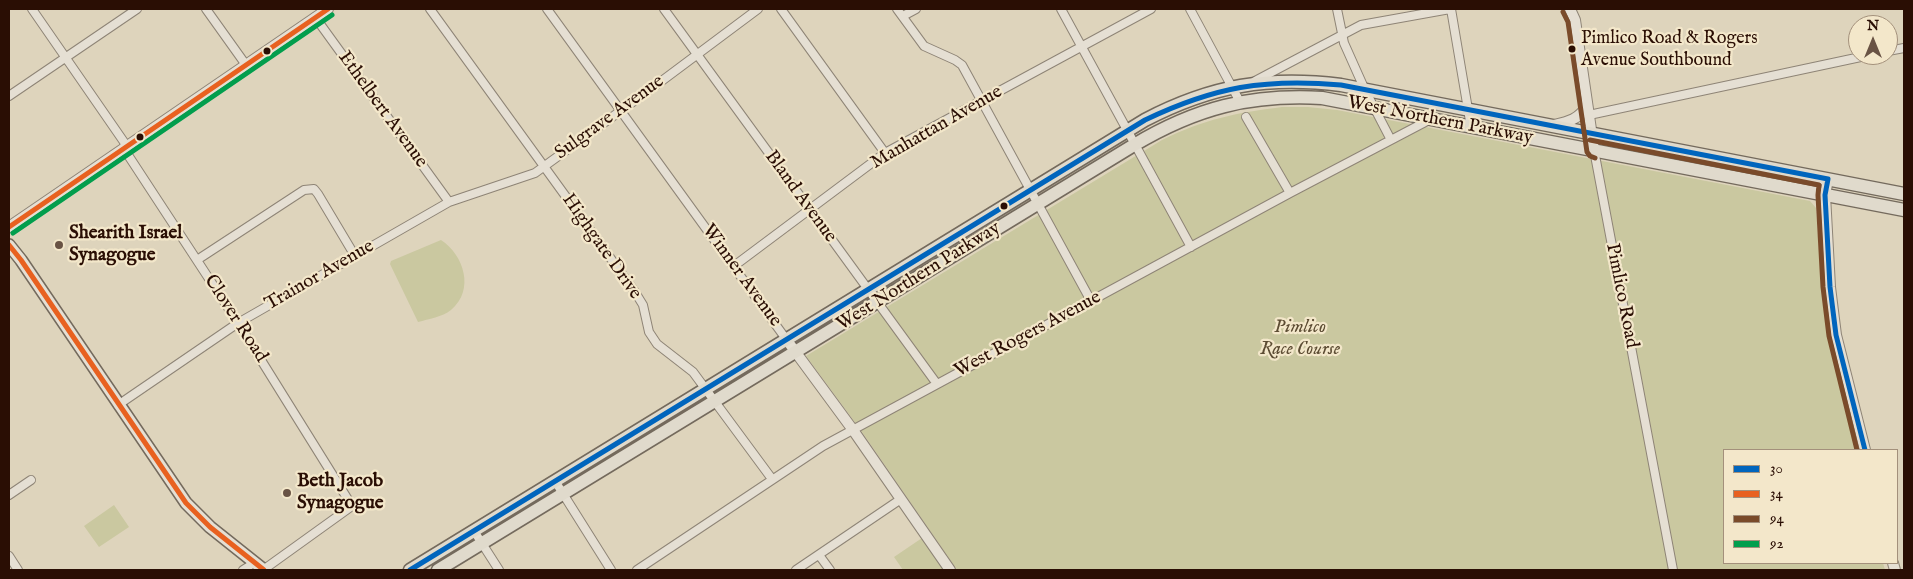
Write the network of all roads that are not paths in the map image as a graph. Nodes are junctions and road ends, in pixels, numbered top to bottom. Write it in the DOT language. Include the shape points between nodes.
graph roads {
  1 [pos="32,9"];
  2 [pos="137,9"];
  3 [pos="206,9"];
  4 [pos="328,9"];
  5 [pos="430,9"];
  6 [pos="547,9"];
  7 [pos="664,9"];
  8 [pos="758,9"];
  9 [pos="781,9"];
  10 [pos="897,9"];
  11 [pos="916,9"];
  12 [pos="1061,9"];
  13 [pos="1151,9"];
  14 [pos="1190,9"];
  15 [pos="1337,9"];
  16 [pos="1451,9"];
  17 [pos="1570,9"];
  18 [pos="1577,9"];
  19 [pos="902,16"];
  20 [pos="315,17"];
  21 [pos="1575,20"];
  22 [pos="1341,35"];
  23 [pos="1082,47"];
  24 [pos="698,55"];
  25 [pos="65,58"];
  26 [pos="1848,60"];
  27 [pos="246,65"];
  28 [pos="1251,84"];
  29 [pos="1232,87"];
  30 [pos="1365,90"];
  31 [pos="9,96"];
  32 [pos="982,101"];
  33 [pos="1240,102"];
  34 [pos="1587,105"];
  35 [pos="1374,108"];
  36 [pos="1468,110"];
  37 [pos="621,111"];
  38 [pos="1246,116"];
  39 [pos="1589,116"];
  40 [pos="1431,119"];
  41 [pos="1548,125"];
  42 [pos="1471,127"];
  43 [pos="1126,131"];
  44 [pos="1591,134"];
  45 [pos="1391,140"];
  46 [pos="1134,145"];
  47 [pos="126,147"];
  48 [pos="1594,150"];
  49 [pos="885,153"];
  50 [pos="544,166"];
  51 [pos="1828,179"];
  52 [pos="1031,190"];
  53 [pos="1290,193"];
  54 [pos="1904,194"];
  55 [pos="1825,196"];
  56 [pos="449,202"];
  57 [pos="1038,203"];
  58 [pos="810,210"];
  59 [pos="1904,210"];
  60 [pos="9,227"];
  61 [pos="9,245"];
  62 [pos="1191,247"];
  63 [pos="355,256"];
  64 [pos="197,260"];
  65 [pos="734,266"];
  66 [pos="867,290"];
  67 [pos="1091,301"];
  68 [pos="877,303"];
  69 [pos="238,323"];
  70 [pos="786,339"];
  71 [pos="796,352"];
  72 [pos="936,384"];
  73 [pos="706,388"];
  74 [pos="715,401"];
  75 [pos="118,405"];
  76 [pos="853,430"];
  77 [pos="1865,449"];
  78 [pos="772,479"];
  79 [pos="31,480"];
  80 [pos="555,481"];
  81 [pos="563,494"];
  82 [pos="9,495"];
  83 [pos="901,499"];
  84 [pos="474,531"];
  85 [pos="482,543"];
  86 [pos="819,555"];
  87 [pos="9,556"];
  88 [pos="261,568"];
  89 [pos="18,570"];
  90 [pos="243,570"];
  91 [pos="410,570"];
  92 [pos="438,570"];
  93 [pos="498,570"];
  94 [pos="610,570"];
  95 [pos="636,570"];
  96 [pos="796,570"];
  97 [pos="830,570"];
  98 [pos="950,570"];
  99 [pos="1673,570"];
  1 -- 25 [label="street, Clover Road"];
  2 -- 25 [label="street"];
  3 -- 27 [label="street"];
  4 -- 20 [label="street"];
  5 -- 50 [label="street, Highgate Drive"];
  6 -- 37 [label="street, Winner Avenue"];
  7 -- 24 [label="street, Bland Avenue"];
  8 -- 24 [label="street, Sulgrave Avenue"];
  9 -- 49 [label="street"];
  10 -- 19 [label="street"];
  11 -- 19 [label="street"];
  12 -- 23 [label="street"];
  13 -- 23 [label="street, Manhattan Avenue"];
  14 -- 29 [label="street"];
  15 -- 22 [label="street"];
  16 -- 22 [label="street" via="1366,24"];
  16 -- 36 [label="street"];
  17 -- 21 [label="street, Pimlico Road"];
  18 -- 21 [label="street, Pimlico Road"];
  19 -- 32 [label="street" via="924,46 959,62"];
  20 -- 27 [label="street"];
  20 -- 56 [label="street, Ethelbert Avenue"];
  21 -- 34 [label="street, Pimlico Road"];
  22 -- 28 [label="street"];
  22 -- 30 [label="street"];
  23 -- 32 [label="street, Manhattan Avenue"];
  23 -- 43 [label="street"];
  24 -- 37 [label="street, Sulgrave Avenue"];
  24 -- 58 [label="street, Bland Avenue"];
  25 -- 31 [label="street"];
  25 -- 47 [label="street, Clover Road"];
  26 -- 39 [label="street"];
  27 -- 47 [label="street"];
  28 -- 29 [label="main road, West Northern Parkway"];
  28 -- 30 [label="main road, West Northern Parkway" via="1303,81"];
  29 -- 33 [label="street"];
  29 -- 43 [label="main road, West Northern Parkway" via="1194,97"];
  30 -- 35 [label="street"];
  30 -- 36 [label="main road, West Northern Parkway"];
  32 -- 49 [label="street, Manhattan Avenue"];
  32 -- 52 [label="street"];
  33 -- 35 [label="main road, West Northern Parkway" via="1303,97"];
  33 -- 46 [label="main road, West Northern Parkway" via="1183,119"];
  34 -- 39 [label="street, Pimlico Road"];
  34 -- 41 [label="street" via="1575,119"];
  35 -- 40 [label="main road, West Northern Parkway"];
  35 -- 45 [label="street"];
  36 -- 41 [label="main road, West Northern Parkway"];
  36 -- 42 [label="street"];
  37 -- 50 [label="street, Sulgrave Avenue"];
  37 -- 65 [label="street, Winner Avenue"];
  38 -- 53 [label="street"];
  39 -- 44 [label="street, Pimlico Road"];
  40 -- 42 [label="main road, West Northern Parkway"];
  40 -- 45 [label="street, West Rogers Avenue"];
  41 -- 44 [label="main road, West Northern Parkway"];
  42 -- 48 [label="main road, West Northern Parkway"];
  43 -- 46 [label="street"];
  43 -- 52 [label="main road, West Northern Parkway"];
  44 -- 48 [label="street, Pimlico Road"];
  44 -- 51 [label="main road, West Northern Parkway"];
  45 -- 53 [label="street, West Rogers Avenue"];
  46 -- 57 [label="main road, West Northern Parkway"];
  46 -- 62 [label="street"];
  47 -- 60 [label="street"];
  47 -- 64 [label="street, Clover Road" via="128,155"];
  48 -- 55 [label="main road, West Northern Parkway"];
  48 -- 99 [label="street, Pimlico Road"];
  49 -- 58 [label="street, Manhattan Avenue"];
  50 -- 56 [label="street, Sulgrave Avenue" via="525,178"];
  50 -- 73 [label="street, Highgate Drive" via="635,292 643,305 649,332 657,344 686,366"];
  51 -- 54 [label="main road, West Northern Parkway"];
  51 -- 55 [label="street"];
  52 -- 57 [label="street"];
  52 -- 66 [label="main road, West Northern Parkway"];
  53 -- 62 [label="street, West Rogers Avenue"];
  55 -- 59 [label="main road, West Northern Parkway"];
  55 -- 77 [label="street" via="1836,335"];
  56 -- 63 [label="street, Trainor Avenue"];
  57 -- 67 [label="street"];
  57 -- 68 [label="main road, West Northern Parkway"];
  58 -- 65 [label="street, Manhattan Avenue"];
  58 -- 66 [label="street, Bland Avenue"];
  61 -- 75 [label="main road"];
  62 -- 67 [label="street, West Rogers Avenue"];
  63 -- 64 [label="street" via="314,189 304,190"];
  63 -- 69 [label="street, Trainor Avenue"];
  64 -- 69 [label="street, Clover Road"];
  65 -- 70 [label="street, Winner Avenue"];
  66 -- 68 [label="street, Bland Avenue"];
  66 -- 70 [label="main road, West Northern Parkway"];
  67 -- 72 [label="street, West Rogers Avenue"];
  68 -- 71 [label="main road, West Northern Parkway"];
  68 -- 72 [label="street, Bland Avenue"];
  69 -- 75 [label="street, Trainor Avenue"];
  69 -- 88 [label="street, Clover Road" via="352,506"];
  70 -- 71 [label="street, Winner Avenue"];
  70 -- 73 [label="main road, West Northern Parkway"];
  71 -- 74 [label="main road, West Northern Parkway"];
  71 -- 76 [label="street, Winner Avenue"];
  72 -- 76 [label="street, West Rogers Avenue"];
  73 -- 74 [label="street, Highgate Drive"];
  73 -- 80 [label="main road, West Northern Parkway"];
  74 -- 78 [label="street, Highgate Drive"];
  74 -- 81 [label="main road, West Northern Parkway"];
  75 -- 88 [label="main road" via="189,507"];
  76 -- 78 [label="street, West Rogers Avenue"];
  76 -- 83 [label="street, Winner Avenue"];
  78 -- 95 [label="street, West Rogers Avenue"];
  79 -- 82 [label="street"];
  80 -- 81 [label="street"];
  80 -- 84 [label="main road, West Northern Parkway"];
  81 -- 85 [label="main road, West Northern Parkway"];
  81 -- 94 [label="street"];
  83 -- 86 [label="street"];
  83 -- 98 [label="street, Winner Avenue"];
  84 -- 85 [label="street"];
  84 -- 91 [label="main road, West Northern Parkway"];
  85 -- 92 [label="main road, West Northern Parkway"];
  85 -- 93 [label="street"];
  86 -- 96 [label="street"];
  86 -- 97 [label="street"];
  87 -- 89 [label="street"];
  88 -- 90 [label="street"];
}
